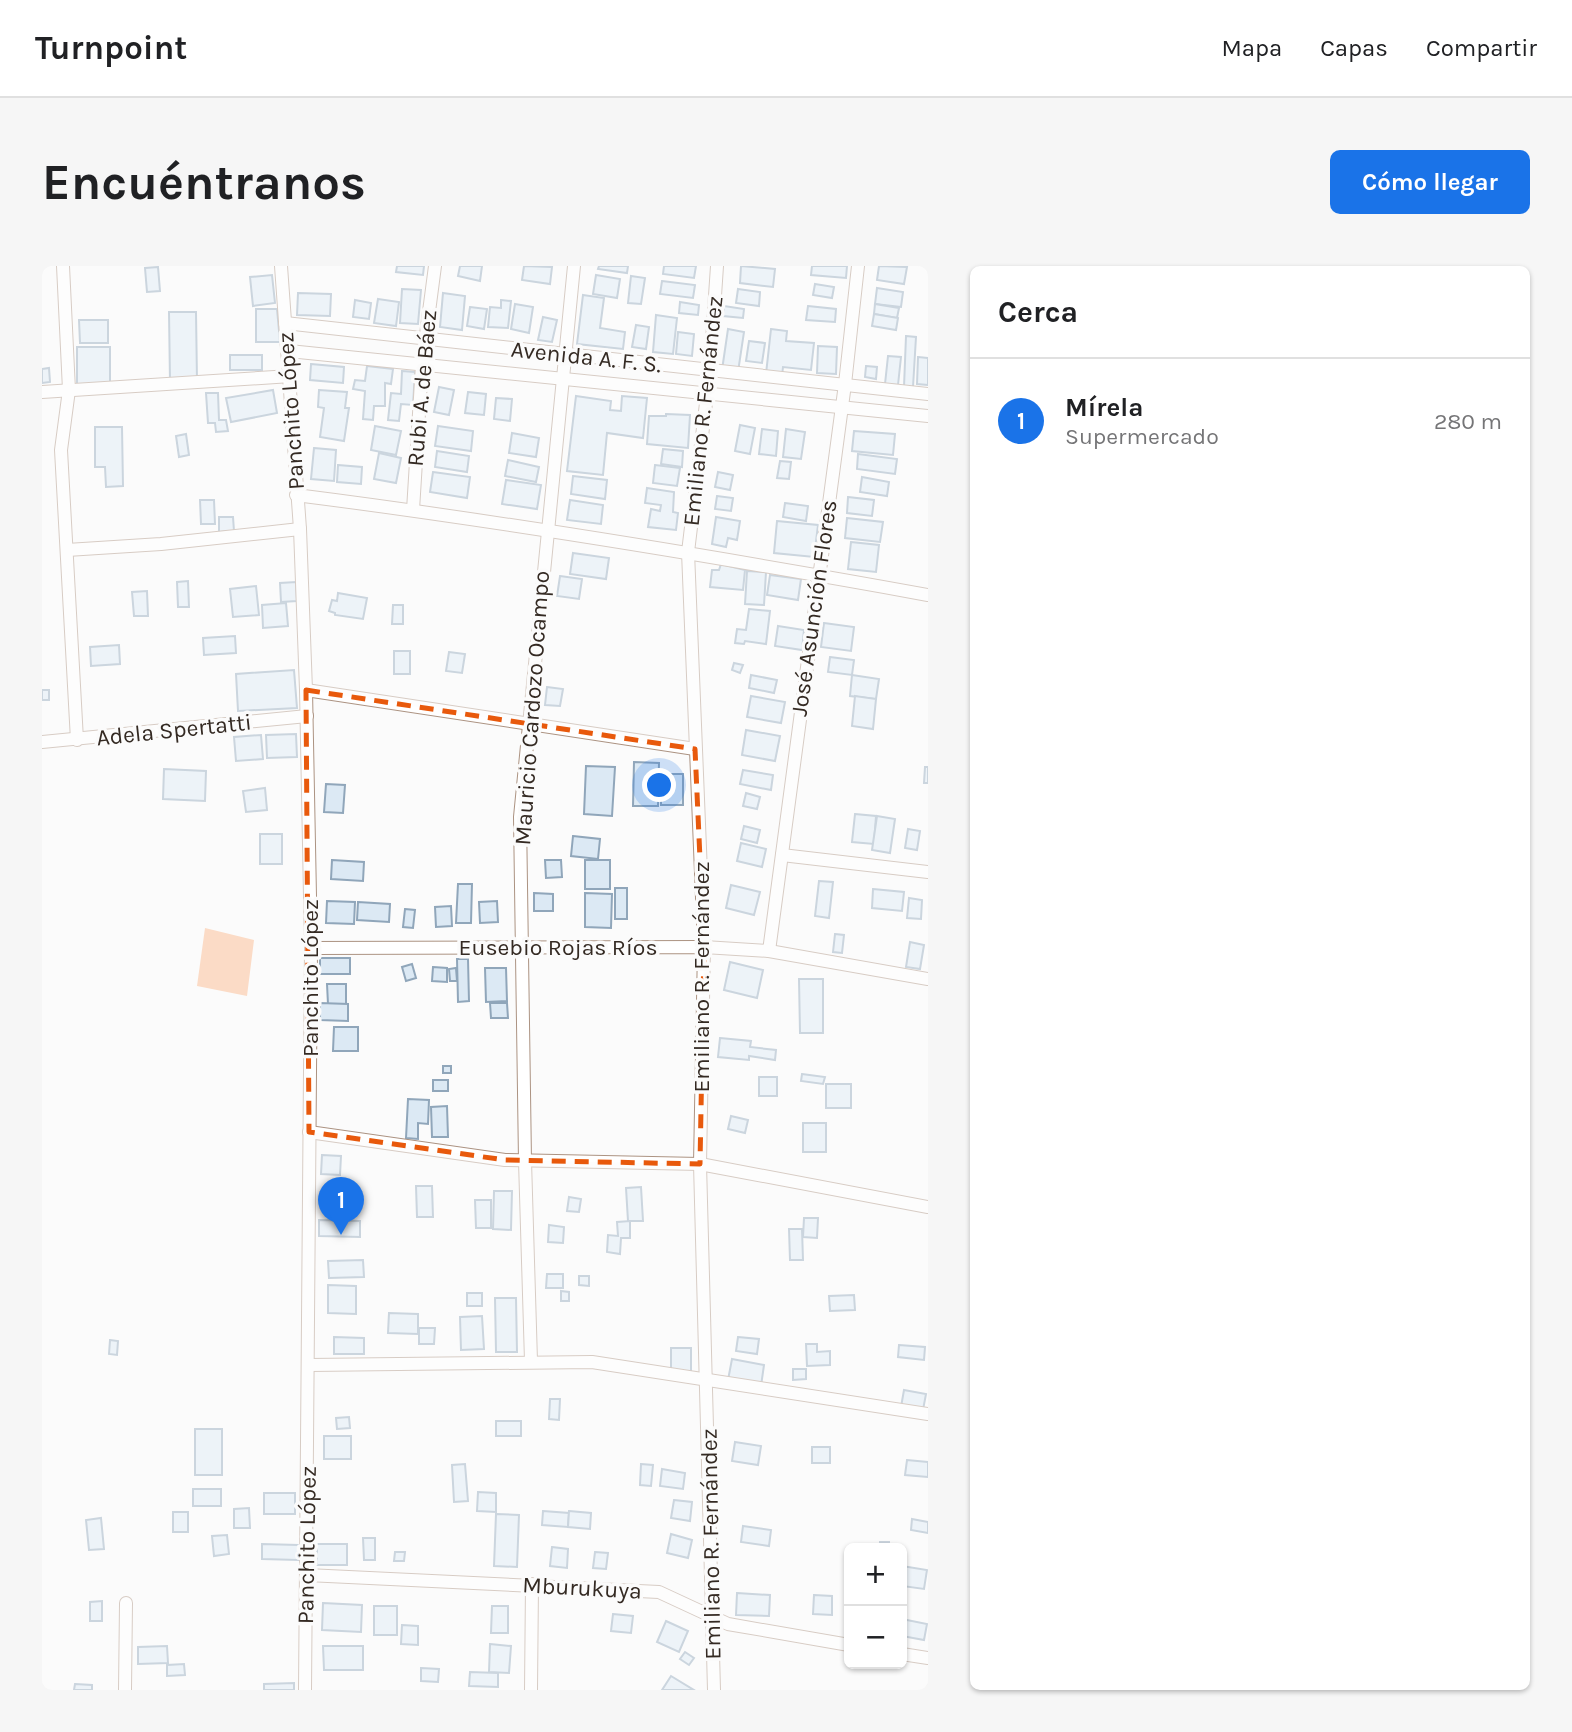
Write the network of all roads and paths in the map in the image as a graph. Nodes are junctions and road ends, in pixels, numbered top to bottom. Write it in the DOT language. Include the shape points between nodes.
graph roads {
  1 [pos="63,266"];
  2 [pos="281,266"];
  3 [pos="435,266"];
  4 [pos="574,266"];
  5 [pos="718,266"];
  6 [pos="858,266"];
  7 [pos="285,323"];
  8 [pos="424,339"];
  9 [pos="289,351"];
  10 [pos="566,355"];
  11 [pos="422,365"];
  12 [pos="709,370"];
  13 [pos="291,376"];
  14 [pos="564,379"];
  15 [pos="845,384"];
  16 [pos="69,390"];
  17 [pos="42,392"];
  18 [pos="706,394"];
  19 [pos="928,394"];
  20 [pos="841,407"];
  21 [pos="928,416"];
  22 [pos="296,495"];
  23 [pos="413,510"];
  24 [pos="300,529"];
  25 [pos="546,532"];
  26 [pos="67,550"];
  27 [pos="688,552"];
  28 [pos="817,575"];
  29 [pos="928,595"];
  30 [pos="306,690"];
  31 [pos="307,716"];
  32 [pos="528,724"];
  33 [pos="77,740"];
  34 [pos="42,742"];
  35 [pos="695,749"];
  36 [pos="782,855"];
  37 [pos="928,872"];
  38 [pos="523,947"];
  39 [pos="704,947"];
  40 [pos="311,948"];
  41 [pos="769,951"];
  42 [pos="928,979"];
  43 [pos="309,1132"];
  44 [pos="525,1161"];
  45 [pos="701,1164"];
  46 [pos="928,1207"];
  47 [pos="531,1361"];
  48 [pos="309,1365"];
  49 [pos="706,1380"];
  50 [pos="928,1414"];
  51 [pos="307,1575"];
  52 [pos="532,1584"];
  53 [pos="127,1603"];
  54 [pos="714,1617"];
  55 [pos="844,1644"];
  56 [pos="907,1655"];
  57 [pos="928,1658"];
  58 [pos="125,1690"];
  59 [pos="305,1690"];
  60 [pos="531,1690"];
  61 [pos="714,1690"];
  1 -- 16 [label="street"];
  2 -- 7 [label="street, Panchito López"];
  3 -- 8 [label="street, Rubi A. de Báez"];
  4 -- 10 [label="street, Mauricio Cardozo Ocampo"];
  5 -- 12 [label="street, Emiliano R. Fernández"];
  6 -- 15 [label="street, José Asunción Flores"];
  7 -- 8 [label="street, Avenida A. F. S."];
  7 -- 9 [label="street, Panchito López"];
  8 -- 10 [label="street, Avenida A. F. S."];
  8 -- 11 [label="street, Rubi A. de Báez"];
  9 -- 11 [label="street, Avenida A. F. S."];
  9 -- 13 [label="street, Panchito López"];
  10 -- 12 [label="street, Avenida A. F. S."];
  10 -- 14 [label="street, Mauricio Cardozo Ocampo"];
  11 -- 14 [label="street, Avenida A. F. S."];
  11 -- 23 [label="street, Rubi A. de Báez"];
  12 -- 15 [label="street, Avenida A. F. S."];
  12 -- 18 [label="street, Emiliano R. Fernández"];
  13 -- 16 [label="street"];
  13 -- 22 [label="street, Panchito López"];
  14 -- 18 [label="street, Avenida A. F. S."];
  14 -- 25 [label="street, Mauricio Cardozo Ocampo"];
  15 -- 19 [label="street, Avenida A. F. S."];
  15 -- 20 [label="street, José Asunción Flores"];
  16 -- 17 [label="street"];
  16 -- 26 [label="street" via="61,450"];
  18 -- 20 [label="street, Avenida A. F. S."];
  18 -- 27 [label="street, Emiliano R. Fernández"];
  20 -- 21 [label="street, Avenida A. F. S."];
  20 -- 28 [label="street, José Asunción Flores"];
  22 -- 23 [label="street"];
  22 -- 24 [label="street, Panchito López"];
  23 -- 25 [label="street"];
  24 -- 26 [label="street"];
  24 -- 30 [label="street, Panchito López"];
  25 -- 27 [label="street"];
  25 -- 32 [label="street, Mauricio Cardozo Ocampo"];
  26 -- 33 [label="street"];
  27 -- 28 [label="street"];
  27 -- 35 [label="street, Emiliano R. Fernández"];
  28 -- 29 [label="street"];
  28 -- 36 [label="street, José Asunción Flores"];
  30 -- 31 [label="street, Panchito López"];
  30 -- 32 [label="street"];
  31 -- 33 [label="street, Adela Spertatti"];
  31 -- 40 [label="street, Panchito López"];
  32 -- 35 [label="street"];
  32 -- 38 [label="street, Mauricio Cardozo Ocampo" via="520,817"];
  33 -- 34 [label="street, Adela Spertatti"];
  35 -- 39 [label="street, Emiliano R. Fernández"];
  36 -- 37 [label="street"];
  36 -- 41 [label="street, José Asunción Flores"];
  38 -- 39 [label="street, Eusebio Rojas Ríos"];
  38 -- 40 [label="street, Eusebio Rojas Ríos"];
  38 -- 44 [label="street, Mauricio Cardozo Ocampo"];
  39 -- 41 [label="street, Eusebio Rojas Ríos"];
  39 -- 45 [label="street, Emiliano R. Fernández"];
  40 -- 43 [label="street, Panchito López"];
  41 -- 42 [label="street, Eusebio Rojas Ríos"];
  43 -- 44 [label="street"];
  43 -- 48 [label="street, Panchito López"];
  44 -- 45 [label="street"];
  44 -- 47 [label="street, Mauricio Cardozo Ocampo"];
  45 -- 46 [label="street"];
  45 -- 49 [label="street, Emiliano R. Fernández"];
  47 -- 48 [label="street"];
  47 -- 49 [label="street" via="592,1362"];
  48 -- 51 [label="street, Panchito López"];
  49 -- 50 [label="street"];
  49 -- 54 [label="street, Emiliano R. Fernández"];
  51 -- 52 [label="street, Mburukuya"];
  51 -- 59 [label="street, Panchito López"];
  52 -- 54 [label="street, Mburukuya" via="659,1592"];
  52 -- 60 [label="street"];
  53 -- 58 [label="street"];
  54 -- 55 [label="street, Mburukuya" via="727,1624"];
  54 -- 61 [label="street, Emiliano R. Fernández"];
  56 -- 57 [label="street"];
}
